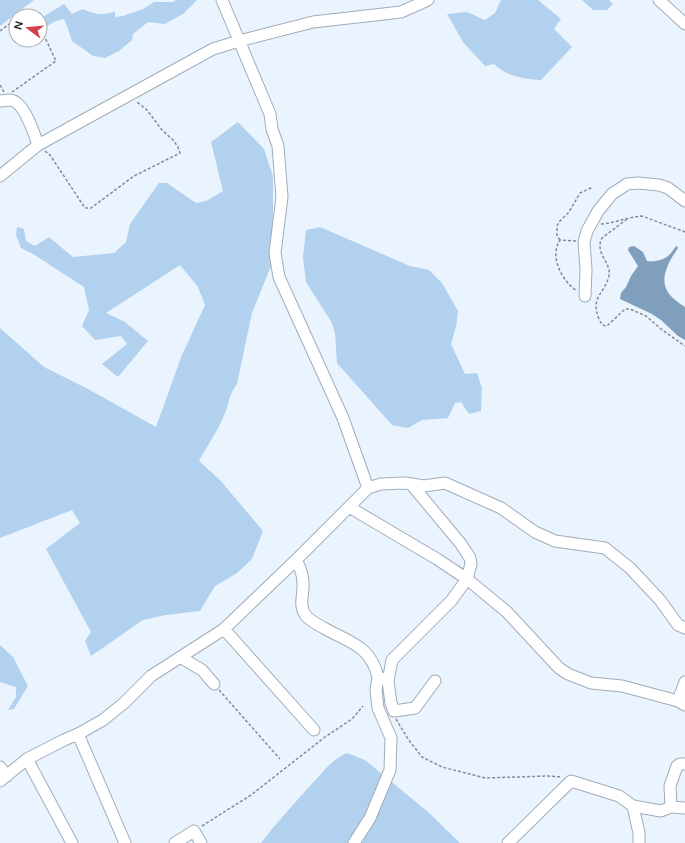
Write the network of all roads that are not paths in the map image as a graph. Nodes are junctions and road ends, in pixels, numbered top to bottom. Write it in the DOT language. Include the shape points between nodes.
graph roads {
  1 [pos="222,0"];
  2 [pos="428,0"];
  3 [pos="659,0"];
  4 [pos="685,24"];
  5 [pos="239,41"];
  6 [pos="4,98"];
  7 [pos="38,145"];
  8 [pos="0,176"];
  9 [pos="685,200"];
  10 [pos="585,296"];
  11 [pos="411,484"];
  12 [pos="368,488"];
  13 [pos="349,507"];
  14 [pos="296,560"];
  15 [pos="467,579"];
  16 [pos="685,628"];
  17 [pos="224,629"];
  18 [pos="180,657"];
  19 [pos="383,679"];
  20 [pos="435,681"];
  21 [pos="685,682"];
  22 [pos="214,684"];
  23 [pos="682,703"];
  24 [pos="314,730"];
  25 [pos="78,734"];
  26 [pos="27,759"];
  27 [pos="685,764"];
  28 [pos="2,774"];
  29 [pos="633,806"];
  30 [pos="671,807"];
  31 [pos="685,808"];
  32 [pos="72,843"];
  33 [pos="125,843"];
  34 [pos="176,843"];
  35 [pos="201,843"];
  36 [pos="354,843"];
  37 [pos="508,843"];
  38 [pos="639,843"];
  1 -- 5 [label="street"];
  2 -- 5 [label="street" via="401,12 313,22"];
  3 -- 4 [label="street"];
  5 -- 7 [label="street" via="213,50"];
  5 -- 12 [label="street" via="270,114 278,146 282,197 275,253 279,278 344,418"];
  6 -- 7 [label="street" via="17,103 24,112"];
  7 -- 8 [label="street"];
  9 -- 10 [label="street" via="668,188 638,183 628,184 612,194 590,224 584,242"];
  11 -- 12 [label="street" via="381,484"];
  11 -- 15 [label="street" via="470,558"];
  11 -- 16 [label="street" via="424,486 445,483 501,508 535,532 555,541 605,548 630,568 660,600 678,625"];
  12 -- 13 [label="street"];
  13 -- 14 [label="street"];
  13 -- 15 [label="street"];
  14 -- 17 [label="street"];
  14 -- 19 [label="street" via="301,568 301,605 306,615 314,623 357,644 370,657"];
  15 -- 19 [label="street" via="451,601 392,660"];
  15 -- 23 [label="street" via="507,612 559,668 568,674 591,682 622,686"];
  17 -- 18 [label="street"];
  17 -- 24 [label="street"];
  18 -- 22 [label="street" via="202,670"];
  18 -- 25 [label="street" via="151,676 124,704"];
  19 -- 20 [label="street" via="394,711 416,708"];
  19 -- 36 [label="street" via="376,690 378,708 391,738 390,770 370,818"];
  21 -- 23 [label="street"];
  25 -- 26 [label="street"];
  25 -- 33 [label="street"];
  26 -- 28 [label="street"];
  26 -- 32 [label="street"];
  27 -- 30 [label="street" via="677,766 670,786"];
  29 -- 30 [label="street" via="661,812"];
  29 -- 37 [label="street" via="619,796 571,781"];
  29 -- 38 [label="street"];
  30 -- 31 [label="street"];
  34 -- 35 [label="street" via="194,831"];
}
